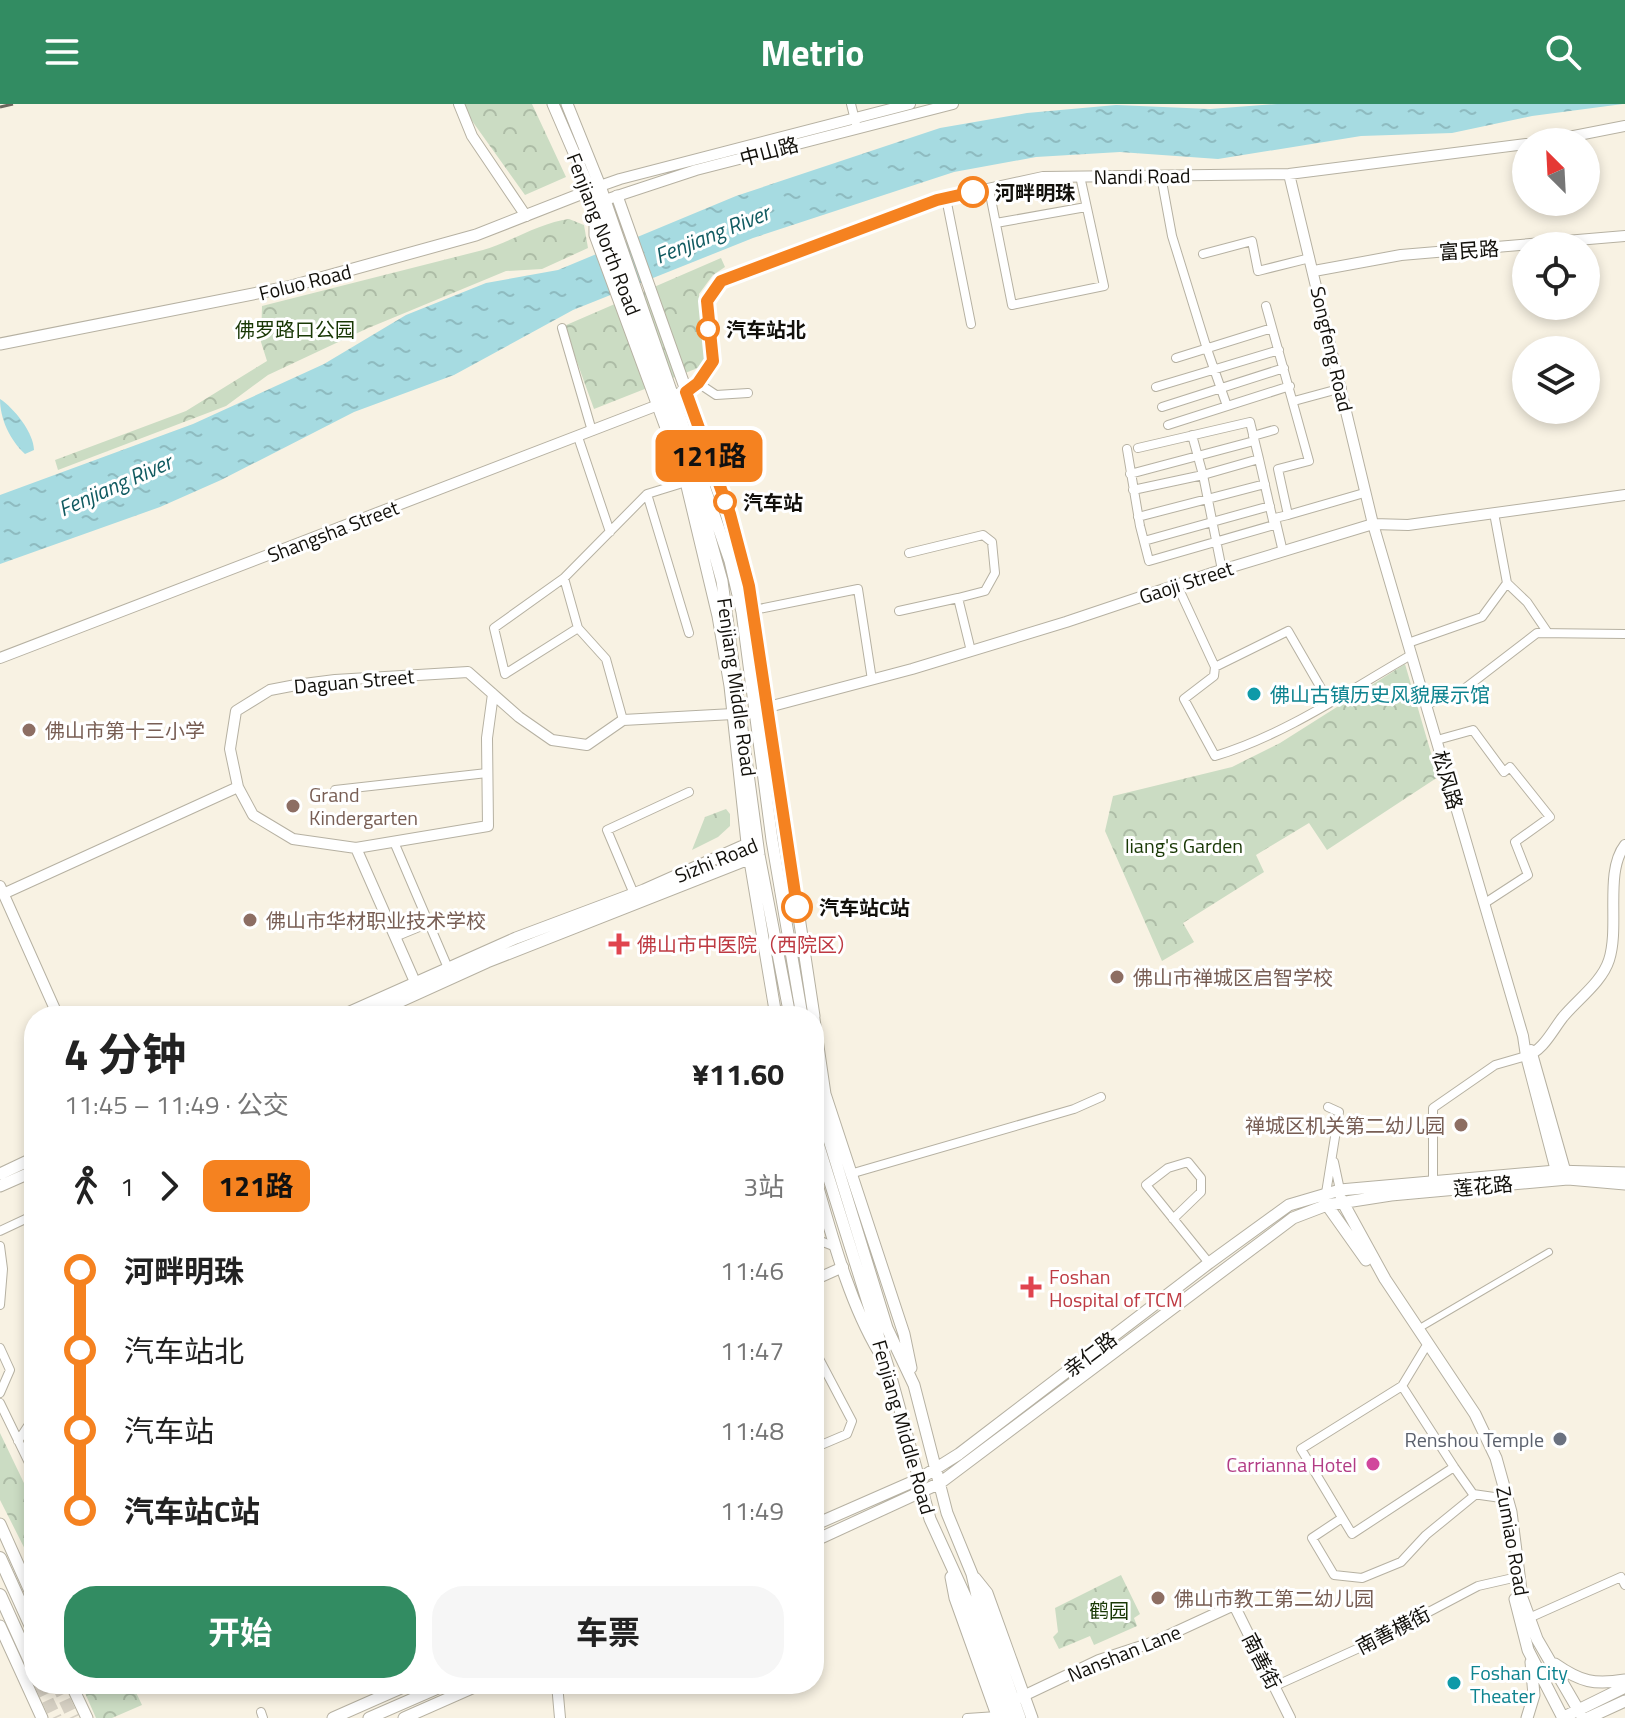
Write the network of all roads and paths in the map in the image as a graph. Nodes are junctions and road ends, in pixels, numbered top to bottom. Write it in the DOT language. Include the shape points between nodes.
graph roads {
  1 [pos="459,104"];
  2 [pos="553,104"];
  3 [pos="567,104"];
  4 [pos="851,104"];
  5 [pos="910,104"];
  6 [pos="953,104"];
  7 [pos="856,123"];
  8 [pos="1625,126"];
  9 [pos="1600,131"];
  10 [pos="1512,146"];
  11 [pos="1289,174"];
  12 [pos="1080,176"];
  13 [pos="1161,176"];
  14 [pos="601,186"];
  15 [pos="989,189"];
  16 [pos="946,198"];
  17 [pos="605,201"];
  18 [pos="1086,207"];
  19 [pos="526,216"];
  20 [pos="996,223"];
  21 [pos="1625,236"];
  22 [pos="1203,254"];
  23 [pos="1310,258"];
  24 [pos="1314,271"];
  25 [pos="1266,306"];
  26 [pos="971,324"];
  27 [pos="562,328"];
  28 [pos="1272,328"];
  29 [pos="0,344"];
  30 [pos="1207,349"];
  31 [pos="1279,350"];
  32 [pos="1176,358"];
  33 [pos="653,365"];
  34 [pos="1284,368"];
  35 [pos="1215,371"];
  36 [pos="698,383"];
  37 [pos="1290,386"];
  38 [pos="1156,387"];
  39 [pos="1221,388"];
  40 [pos="1342,388"];
  41 [pos="748,393"];
  42 [pos="671,398"];
  43 [pos="1294,401"];
  44 [pos="1227,406"];
  45 [pos="1162,407"];
  46 [pos="1168,425"];
  47 [pos="1274,430"];
  48 [pos="592,431"];
  49 [pos="1192,435"];
  50 [pos="578,437"];
  51 [pos="1254,439"];
  52 [pos="1138,448"];
  53 [pos="1127,449"];
  54 [pos="1198,456"];
  55 [pos="1259,459"];
  56 [pos="1130,474"];
  57 [pos="1203,475"];
  58 [pos="686,482"];
  59 [pos="1265,484"];
  60 [pos="1133,490"];
  61 [pos="1364,493"];
  62 [pos="647,494"];
  63 [pos="1625,495"];
  64 [pos="1209,499"];
  65 [pos="1270,506"];
  66 [pos="1494,513"];
  67 [pos="1288,515"];
  68 [pos="1138,517"];
  69 [pos="1212,522"];
  70 [pos="1373,524"];
  71 [pos="610,532"];
  72 [pos="1144,541"];
  73 [pos="1216,541"];
  74 [pos="1283,552"];
  75 [pos="909,553"];
  76 [pos="1222,570"];
  77 [pos="564,578"];
  78 [pos="1507,583"];
  79 [pos="1177,585"];
  80 [pos="958,598"];
  81 [pos="748,611"];
  82 [pos="899,611"];
  83 [pos="578,628"];
  84 [pos="689,633"];
  85 [pos="1548,633"];
  86 [pos="1625,634"];
  87 [pos="1410,649"];
  88 [pos="971,651"];
  89 [pos="0,658"];
  90 [pos="1215,667"];
  91 [pos="872,680"];
  92 [pos="493,694"];
  93 [pos="1329,702"];
  94 [pos="1426,704"];
  95 [pos="761,708"];
  96 [pos="733,714"];
  97 [pos="623,720"];
  98 [pos="1437,740"];
  99 [pos="487,773"];
  100 [pos="238,787"];
  101 [pos="335,790"];
  102 [pos="689,792"];
  103 [pos="772,840"];
  104 [pos="752,841"];
  105 [pos="394,842"];
  106 [pos="1625,845"];
  107 [pos="356,848"];
  108 [pos="756,861"];
  109 [pos="2,890"];
  110 [pos="634,894"];
  111 [pos="1485,903"];
  112 [pos="429,923"];
  113 [pos="395,937"];
  114 [pos="448,968"];
  115 [pos="415,982"];
  116 [pos="54,1006"];
  117 [pos="363,1006"];
  118 [pos="390,1006"];
  119 [pos="775,1006"];
  120 [pos="788,1006"];
  121 [pos="800,1006"];
  122 [pos="812,1006"];
  123 [pos="1529,1055"];
  124 [pos="824,1087"];
  125 [pos="1101,1097"];
  126 [pos="1328,1107"];
  127 [pos="824,1123"];
  128 [pos="1332,1157"];
  129 [pos="24,1163"];
  130 [pos="824,1163"];
  131 [pos="1625,1173"];
  132 [pos="0,1174"];
  133 [pos="850,1174"];
  134 [pos="24,1175"];
  135 [pos="1562,1175"];
  136 [pos="1433,1183"];
  137 [pos="1625,1184"];
  138 [pos="0,1186"];
  139 [pos="1341,1196"];
  140 [pos="1326,1199"];
  141 [pos="824,1206"];
  142 [pos="1173,1219"];
  143 [pos="24,1220"];
  144 [pos="0,1231"];
  145 [pos="824,1243"];
  146 [pos="0,1246"];
  147 [pos="837,1248"];
  148 [pos="1549,1252"];
  149 [pos="1209,1263"];
  150 [pos="843,1267"];
  151 [pos="824,1276"];
  152 [pos="0,1305"];
  153 [pos="1418,1329"];
  154 [pos="0,1348"];
  155 [pos="1425,1348"];
  156 [pos="824,1368"];
  157 [pos="889,1370"];
  158 [pos="914,1385"];
  159 [pos="1402,1386"];
  160 [pos="0,1393"];
  161 [pos="0,1403"];
  162 [pos="24,1433"];
  163 [pos="18,1441"];
  164 [pos="824,1444"];
  165 [pos="24,1453"];
  166 [pos="1454,1467"];
  167 [pos="937,1468"];
  168 [pos="919,1479"];
  169 [pos="940,1483"];
  170 [pos="923,1493"];
  171 [pos="1475,1495"];
  172 [pos="1501,1498"];
  173 [pos="1342,1518"];
  174 [pos="824,1521"];
  175 [pos="0,1524"];
  176 [pos="824,1537"];
  177 [pos="0,1558"];
  178 [pos="24,1578"];
  179 [pos="1513,1578"];
  180 [pos="1625,1585"];
  181 [pos="0,1595"];
  182 [pos="1234,1605"];
  183 [pos="24,1611"];
  184 [pos="1529,1618"];
  185 [pos="0,1626"];
  186 [pos="24,1648"];
  187 [pos="1528,1650"];
  188 [pos="1549,1660"];
  189 [pos="24,1678"];
  190 [pos="1625,1680"];
  191 [pos="1275,1686"];
  192 [pos="1625,1687"];
  193 [pos="31,1694"];
  194 [pos="76,1694"];
  195 [pos="387,1694"];
  196 [pos="424,1694"];
  197 [pos="458,1694"];
  198 [pos="558,1694"];
  199 [pos="1019,1699"];
  200 [pos="1625,1701"];
  201 [pos="1608,1713"];
  202 [pos="1583,1715"];
  203 [pos="1001,1717"];
  204 [pos="42,1718"];
  205 [pos="87,1718"];
  206 [pos="333,1718"];
  207 [pos="369,1718"];
  208 [pos="404,1718"];
  209 [pos="560,1718"];
  210 [pos="967,1718"];
  211 [pos="1020,1718"];
  212 [pos="1032,1718"];
  213 [pos="1290,1718"];
  214 [pos="1527,1718"];
  215 [pos="1562,1718"];
  1 -- 19 [label="street" via="472,136"];
  2 -- 14 [label="main road, Fenjiang North Road"];
  3 -- 14 [label="main road, Fenjiang North Road"];
  4 -- 7 [label="street"];
  5 -- 7 [label="street, 中山路"];
  6 -- 7 [label="street, 中山路"];
  7 -- 14 [label="street, 中山路"];
  7 -- 17 [label="street, 中山路"];
  8 -- 9 [label="street"];
  10 -- 11 [label="street, Nandi Road"];
  11 -- 13 [label="street, Nandi Road"];
  11 -- 23 [label="street, Songfeng Road"];
  12 -- 13 [label="street, Nandi Road"];
  12 -- 15 [label="street, Nandi Road" via="1043,177"];
  12 -- 18 [label="street"];
  13 -- 30 [label="street" via="1172,236"];
  14 -- 17 [label="main road, Fenjiang North Road"];
  14 -- 19 [label="main road, Foluo Road"];
  15 -- 16 [label="street, Nandi Road"];
  15 -- 20 [label="street"];
  16 -- 26 [label="street"];
  16 -- 36 [label="street, Nandi Road" via="721,281 707,301 713,361"];
  17 -- 33 [label="main road, Fenjiang North Road"];
  17 -- 33 [label="main road" via="595,235"];
  17 -- 42 [label="main road" via="679,372"];
  18 -- 20 [label="street"];
  18 -- 20 [label="street" via="1104,286 1012,305"];
  19 -- 29 [label="main road, Foluo Road" via="288,287"];
  21 -- 24 [label="street, 富民路" via="1401,255"];
  22 -- 23 [label="street" via="1252,241 1258,271"];
  23 -- 24 [label="street, Songfeng Road"];
  24 -- 40 [label="street, Songfeng Road"];
  25 -- 28 [label="street"];
  27 -- 48 [label="street"];
  28 -- 30 [label="street"];
  28 -- 31 [label="street"];
  30 -- 32 [label="street"];
  30 -- 35 [label="street"];
  31 -- 34 [label="street"];
  31 -- 35 [label="street"];
  33 -- 42 [label="main road"];
  33 -- 42 [label="main road, Fenjiang Middle Road"];
  34 -- 37 [label="street"];
  34 -- 39 [label="street"];
  35 -- 38 [label="street"];
  35 -- 39 [label="street"];
  36 -- 41 [label="street" via="716,395"];
  36 -- 42 [label="street"];
  37 -- 43 [label="street"];
  37 -- 44 [label="street"];
  39 -- 44 [label="street"];
  39 -- 45 [label="street"];
  40 -- 43 [label="street"];
  40 -- 61 [label="street, Songfeng Road"];
  42 -- 48 [label="street, Shangsha Street"];
  42 -- 58 [label="main road"];
  42 -- 81 [label="main road" via="730,514"];
  42 -- 104 [label="main road, Fenjiang Middle Road" via="722,581"];
  43 -- 67 [label="street" via="1309,461 1278,469"];
  44 -- 46 [label="street"];
  47 -- 51 [label="street"];
  48 -- 50 [label="street, Shangsha Street"];
  49 -- 51 [label="street" via="1250,422"];
  49 -- 52 [label="street"];
  49 -- 54 [label="street"];
  50 -- 71 [label="street"];
  50 -- 89 [label="street, Shangsha Street"];
  51 -- 54 [label="street"];
  51 -- 55 [label="street"];
  53 -- 56 [label="street"];
  54 -- 56 [label="street"];
  54 -- 57 [label="street"];
  55 -- 57 [label="street"];
  55 -- 59 [label="street"];
  56 -- 60 [label="street"];
  57 -- 60 [label="street"];
  57 -- 64 [label="street"];
  58 -- 62 [label="street"];
  58 -- 96 [label="main road" via="718,616"];
  59 -- 64 [label="street"];
  59 -- 65 [label="street"];
  60 -- 68 [label="street"];
  61 -- 67 [label="street"];
  61 -- 70 [label="street, Songfeng Road"];
  62 -- 71 [label="street"];
  62 -- 84 [label="street"];
  63 -- 66 [label="street, Gaoji Street"];
  64 -- 68 [label="street"];
  64 -- 69 [label="street"];
  65 -- 69 [label="street"];
  65 -- 73 [label="street" via="1274,525"];
  66 -- 70 [label="street, Gaoji Street" via="1408,525"];
  66 -- 78 [label="street"];
  67 -- 74 [label="street" via="1275,518"];
  68 -- 72 [label="street"];
  69 -- 72 [label="street"];
  69 -- 73 [label="street"];
  70 -- 74 [label="street, Gaoji Street"];
  70 -- 87 [label="street, 松风路"];
  71 -- 77 [label="street"];
  72 -- 73 [label="street" via="1149,561"];
  73 -- 76 [label="street"];
  74 -- 76 [label="street, Gaoji Street"];
  75 -- 80 [label="street" via="983,535 992,542 995,573 985,591"];
  76 -- 79 [label="street, Gaoji Street"];
  77 -- 83 [label="street"];
  77 -- 83 [label="street" via="494,628 505,674"];
  78 -- 85 [label="street"];
  78 -- 87 [label="street" via="1482,617"];
  79 -- 88 [label="street, Gaoji Street"];
  79 -- 90 [label="street"];
  80 -- 82 [label="street"];
  80 -- 88 [label="street"];
  81 -- 91 [label="street" via="858,589"];
  81 -- 95 [label="main road"];
  83 -- 97 [label="street" via="606,659"];
  85 -- 86 [label="street"];
  85 -- 94 [label="street" via="1537,633 1455,696"];
  87 -- 93 [label="street"];
  87 -- 94 [label="street, 松风路"];
  88 -- 91 [label="street, Gaoji Street"];
  90 -- 93 [label="street" via="1288,631"];
  90 -- 93 [label="street" via="1214,676 1184,699 1215,756 1276,732"];
  91 -- 95 [label="street, Gaoji Street"];
  92 -- 97 [label="street, Daguan Street" via="552,740 587,745"];
  92 -- 99 [label="street"];
  92 -- 100 [label="street, Daguan Street" via="468,672 335,680 270,690 236,711 230,749"];
  94 -- 98 [label="street, 松风路"];
  95 -- 103 [label="main road, Fenjiang Middle Road"];
  95 -- 122 [label="main road"];
  96 -- 97 [label="street"];
  96 -- 104 [label="main road"];
  98 -- 111 [label="street, 松风路"];
  98 -- 111 [label="street" via="1473,730 1504,772 1510,767 1550,817 1515,842 1528,875"];
  99 -- 101 [label="street"];
  99 -- 105 [label="street" via="488,826"];
  100 -- 107 [label="street" via="253,815 293,839"];
  100 -- 109 [label="street"];
  102 -- 110 [label="street" via="607,830"];
  103 -- 104 [label="main road, Sizhi Road"];
  103 -- 108 [label="main road, Sizhi Road"];
  103 -- 121 [label="main road, Fenjiang Middle Road"];
  104 -- 108 [label="main road, Fenjiang Middle Road"];
  104 -- 110 [label="main road, Sizhi Road"];
  105 -- 107 [label="street"];
  105 -- 112 [label="street"];
  106 -- 123 [label="street" via="1616,860 1614,927 1606,970"];
  107 -- 113 [label="street"];
  108 -- 118 [label="main road" via="597,926 579,925"];
  108 -- 119 [label="main road"];
  108 -- 120 [label="main road, Fenjiang Middle Road"];
  109 -- 116 [label="street"];
  110 -- 114 [label="main road, Sizhi Road"];
  111 -- 123 [label="street, 松风路"];
  112 -- 113 [label="street"];
  112 -- 114 [label="street"];
  113 -- 115 [label="street"];
  114 -- 115 [label="main road, Sizhi Road"];
  115 -- 117 [label="main road, Sizhi Road"];
  123 -- 135 [label="street"];
  123 -- 136 [label="street" via="1495,1065 1433,1108"];
  124 -- 133 [label="main road"];
  125 -- 133 [label="street"];
  126 -- 128 [label="street" via="1339,1112"];
  127 -- 158 [label="main road, Fenjiang Middle Road" via="887,1328"];
  128 -- 139 [label="street"];
  128 -- 140 [label="street"];
  129 -- 132 [label="main road"];
  130 -- 157 [label="main road, Fenjiang Middle Road"];
  131 -- 135 [label="main road, 莲花路"];
  133 -- 158 [label="main road" via="904,1334"];
  134 -- 138 [label="main road"];
  135 -- 136 [label="main road, 莲花路"];
  135 -- 137 [label="main road, 莲花路"];
  135 -- 139 [label="main road, 莲花路"];
  136 -- 139 [label="main road, 莲花路"];
  139 -- 140 [label="main road"];
  139 -- 153 [label="main road, Zumiao Road"];
  140 -- 149 [label="main road, 亲仁路" via="1289,1205"];
  140 -- 155 [label="main road, Zumiao Road"];
  140 -- 169 [label="main road, 亲仁路" via="1293,1218"];
  141 -- 147 [label="main road"];
  142 -- 142 [label="street" via="1146,1185 1168,1168 1188,1162 1201,1178 1201,1192"];
  142 -- 149 [label="street"];
  143 -- 144 [label="street"];
  145 -- 147 [label="street"];
  146 -- 152 [label="street"];
  147 -- 150 [label="main road"];
  148 -- 153 [label="street"];
  149 -- 167 [label="main road, 亲仁路"];
  150 -- 151 [label="street"];
  150 -- 157 [label="main road" via="869,1336"];
  153 -- 184 [label="main road, Zumiao Road" via="1475,1414 1496,1458"];
  154 -- 160 [label="street" via="10,1370"];
  155 -- 159 [label="street"];
  155 -- 172 [label="main road, Zumiao Road" via="1471,1417"];
  156 -- 164 [label="street" via="852,1421 847,1434"];
  157 -- 168 [label="main road, Fenjiang Middle Road"];
  158 -- 167 [label="main road, Fenjiang Middle Road"];
  159 -- 166 [label="street"];
  159 -- 173 [label="street" via="1301,1449"];
  161 -- 163 [label="street"];
  162 -- 163 [label="street"];
  163 -- 165 [label="street"];
  166 -- 171 [label="street"];
  166 -- 173 [label="street" via="1352,1534"];
  167 -- 168 [label="main road, 亲仁路"];
  167 -- 169 [label="main road, Fenjiang Middle Road"];
  168 -- 170 [label="main road, Fenjiang Middle Road"];
  168 -- 174 [label="main road, 亲仁路"];
  169 -- 170 [label="main road, 亲仁路"];
  169 -- 199 [label="main road, Fenjiang Middle Road" via="977,1596"];
  170 -- 176 [label="main road, 亲仁路"];
  170 -- 203 [label="main road, Fenjiang Middle Road" via="967,1600"];
  171 -- 172 [label="street"];
  171 -- 173 [label="street" via="1401,1562 1362,1578 1334,1575 1312,1538"];
  172 -- 179 [label="main road, Zumiao Road"];
  175 -- 178 [label="main road"];
  177 -- 183 [label="highway"];
  179 -- 187 [label="main road, Zumiao Road"];
  179 -- 191 [label="street, 南善横街" via="1478,1586"];
  180 -- 184 [label="street" via="1621,1577"];
  181 -- 186 [label="highway"];
  182 -- 191 [label="street, 南善街"];
  182 -- 199 [label="street, Nanshan Lane"];
  184 -- 188 [label="main road, Zumiao Road"];
  185 -- 189 [label="main road"];
  187 -- 214 [label="main road" via="1534,1695"];
  187 -- 215 [label="main road, Zumiao Road"];
  188 -- 190 [label="main road" via="1583,1681"];
  188 -- 202 [label="main road, Zumiao Road"];
  191 -- 213 [label="street, 南善街"];
  192 -- 202 [label="main road"];
  193 -- 204 [label="main road"];
  194 -- 205 [label="main road"];
  195 -- 206 [label="main road"];
  196 -- 207 [label="main road"];
  197 -- 208 [label="main road"];
  198 -- 209 [label="street"];
  199 -- 211 [label="main road"];
  199 -- 212 [label="main road"];
  200 -- 201 [label="main road"];
  201 -- 202 [label="main road"];
  202 -- 215 [label="main road"];
  203 -- 210 [label="street"];
}
